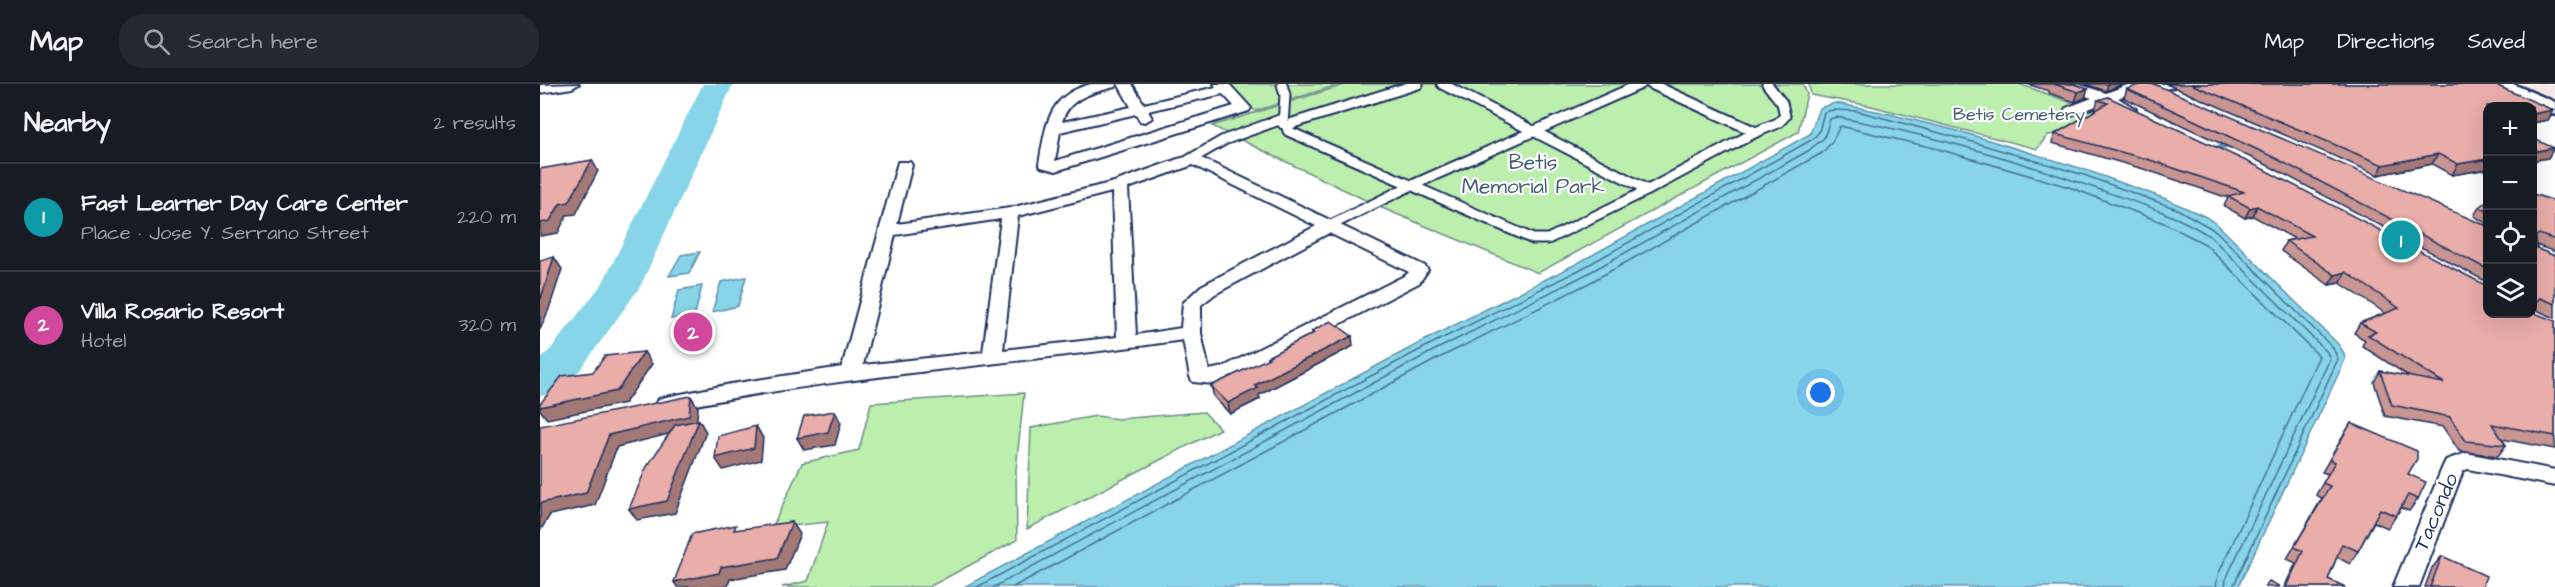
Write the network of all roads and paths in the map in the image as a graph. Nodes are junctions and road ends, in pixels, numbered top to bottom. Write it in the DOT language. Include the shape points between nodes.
graph roads {
  1 [pos="572,84"];
  2 [pos="1110,84"];
  3 [pos="1125,84"];
  4 [pos="1282,84"];
  5 [pos="1418,84"];
  6 [pos="1442,84"];
  7 [pos="1641,84"];
  8 [pos="1651,84"];
  9 [pos="1767,84"];
  10 [pos="2064,84"];
  11 [pos="548,87"];
  12 [pos="1223,87"];
  13 [pos="2159,87"];
  14 [pos="2503,87"];
  15 [pos="2103,97"];
  16 [pos="540,106"];
  17 [pos="1140,109"];
  18 [pos="2555,109"];
  19 [pos="2071,111"];
  20 [pos="2145,117"];
  21 [pos="1285,123"];
  22 [pos="1053,129"];
  23 [pos="1537,132"];
  24 [pos="1756,132"];
  25 [pos="1154,134"];
  26 [pos="1189,160"];
  27 [pos="904,165"];
  28 [pos="1120,185"];
  29 [pos="1410,186"];
  30 [pos="1648,190"];
  31 [pos="1010,213"];
  32 [pos="1329,226"];
  33 [pos="887,231"];
  34 [pos="1191,333"];
  35 [pos="1127,343"];
  36 [pos="992,356"];
  37 [pos="851,371"];
  38 [pos="643,409"];
  39 [pos="2555,478"];
  40 [pos="2406,587"];
  1 -- 11 [label="street"];
  2 -- 22 [label="street" via="1075,93 1062,103"];
  3 -- 17 [label="street"];
  4 -- 21 [label="lane" via="1287,94"];
  5 -- 21 [label="lane"];
  6 -- 23 [label="lane"];
  7 -- 23 [label="lane"];
  8 -- 24 [label="lane"];
  9 -- 24 [label="lane" via="1786,112 1778,123"];
  10 -- 15 [label="street"];
  11 -- 16 [label="street"];
  12 -- 17 [label="street"];
  12 -- 25 [label="street" via="1244,108"];
  13 -- 15 [label="street"];
  14 -- 18 [label="main road"];
  15 -- 19 [label="street"];
  15 -- 20 [label="street"];
  17 -- 22 [label="street"];
  17 -- 25 [label="street"];
  21 -- 26 [label="lane" via="1224,140"];
  21 -- 29 [label="lane" via="1291,134"];
  22 -- 25 [label="street" via="1047,164 1056,166"];
  23 -- 29 [label="lane"];
  23 -- 30 [label="lane"];
  24 -- 30 [label="lane"];
  26 -- 28 [label="street"];
  26 -- 32 [label="street"];
  27 -- 33 [label="street"];
  28 -- 31 [label="street"];
  28 -- 35 [label="street"];
  29 -- 30 [label="lane" via="1542,240"];
  29 -- 32 [label="lane"];
  31 -- 33 [label="street"];
  31 -- 36 [label="street"];
  32 -- 34 [label="street" via="1208,290 1192,303"];
  32 -- 34 [label="street" via="1419,270 1417,275 1214,377 1200,376"];
  33 -- 37 [label="street"];
  34 -- 35 [label="street"];
  35 -- 36 [label="street"];
  36 -- 37 [label="street"];
  37 -- 38 [label="street" via="713,393"];
  39 -- 40 [label="street, Tacondo" via="2466,461 2454,466"];
}
